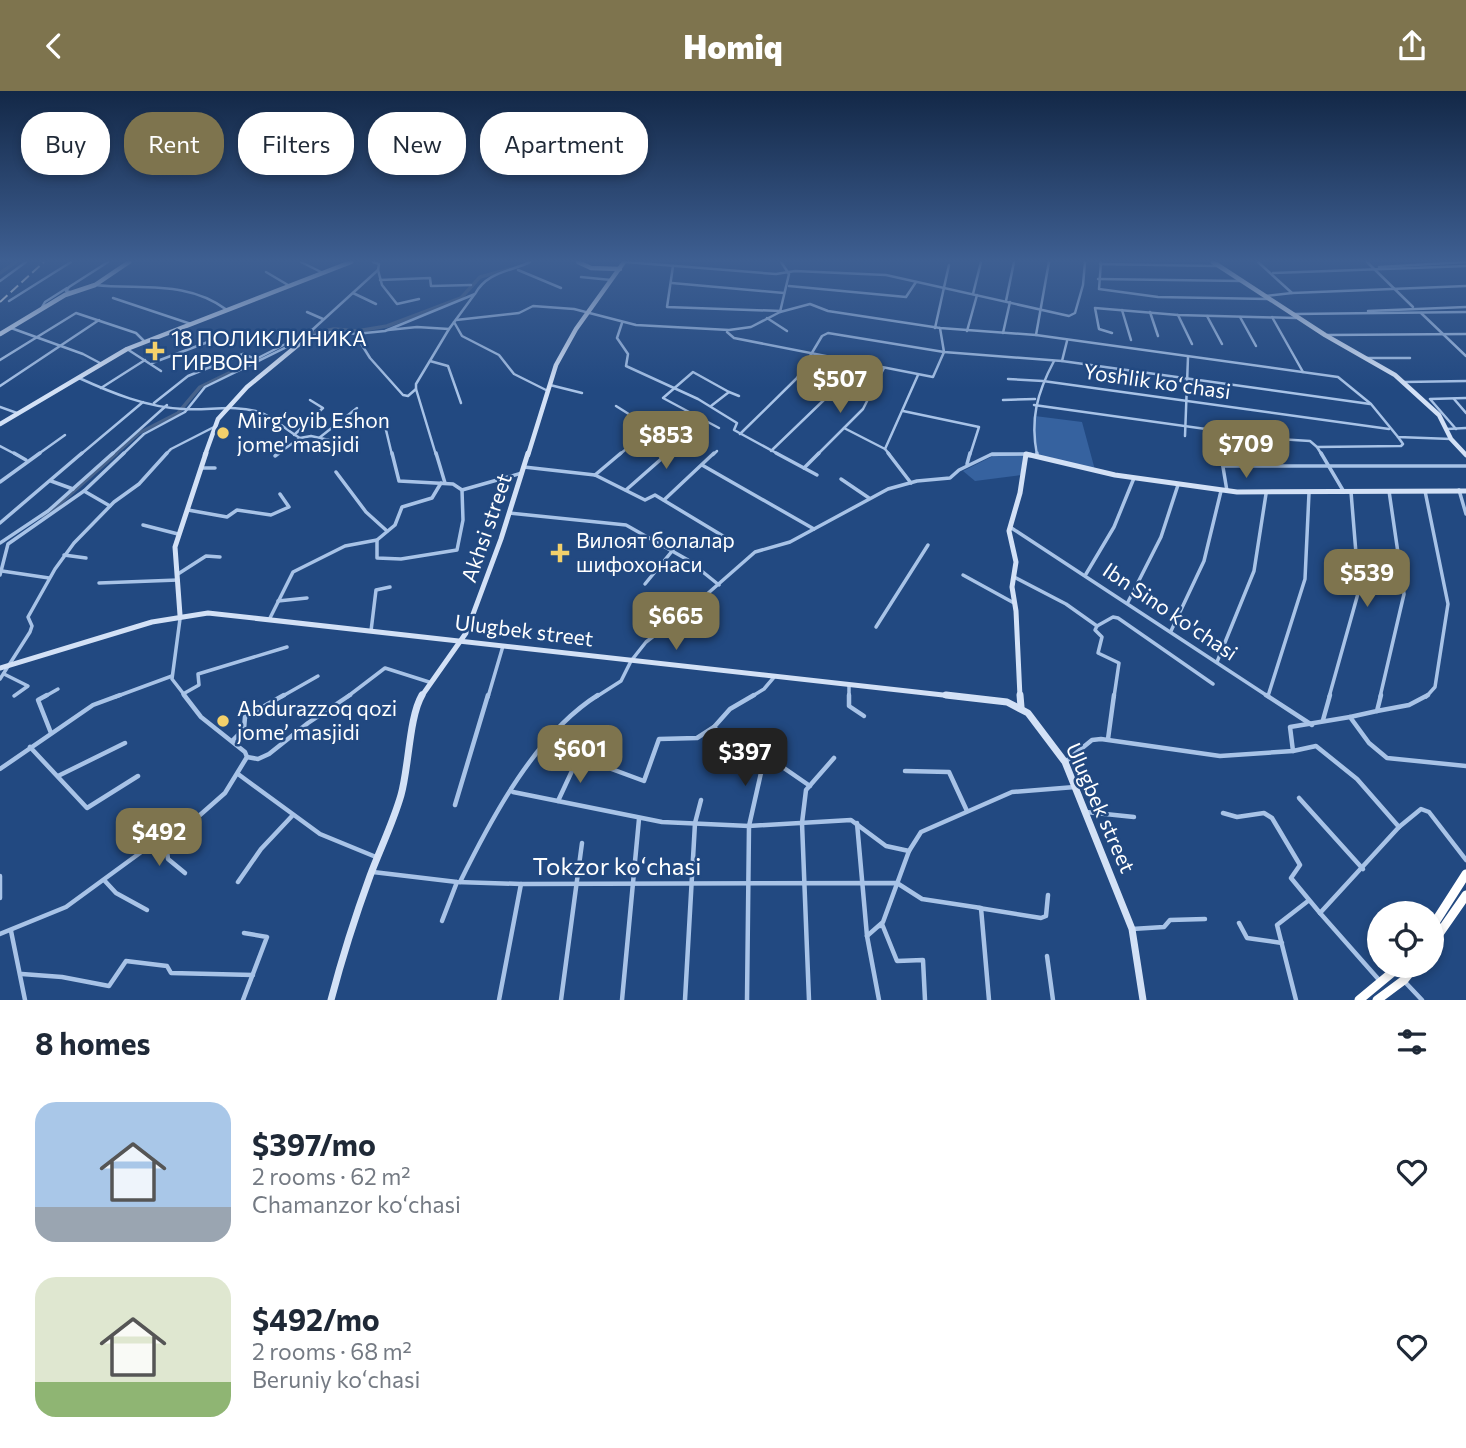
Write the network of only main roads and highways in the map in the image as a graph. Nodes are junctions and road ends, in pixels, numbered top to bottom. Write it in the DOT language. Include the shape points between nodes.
graph roads {
  1 [pos="1466,874"];
  2 [pos="1466,895"];
  3 [pos="1444,908"];
  4 [pos="1444,928"];
  5 [pos="1387,978"];
  6 [pos="1406,978"];
  7 [pos="1359,1000"];
  8 [pos="1377,1000"];
  1 -- 3 [label="highway"];
  2 -- 4 [label="highway"];
  5 -- 7 [label="highway"];
  6 -- 8 [label="highway"];
}
